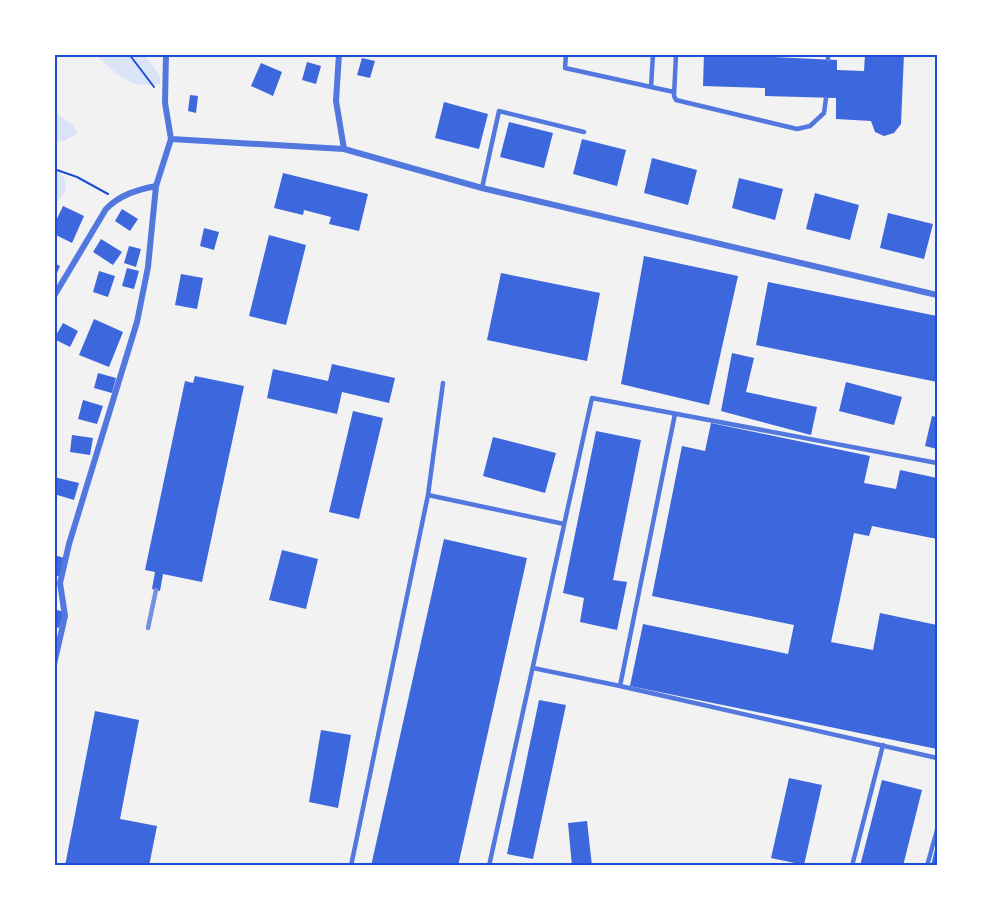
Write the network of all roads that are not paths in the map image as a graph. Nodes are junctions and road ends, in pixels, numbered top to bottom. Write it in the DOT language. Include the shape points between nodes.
graph roads {
  1 [pos="166,54"];
  2 [pos="339,54"];
  3 [pos="566,54"];
  4 [pos="653,54"];
  5 [pos="676,54"];
  6 [pos="651,87"];
  7 [pos="674,92"];
  8 [pos="826,98"];
  9 [pos="584,132"];
  10 [pos="171,139"];
  11 [pos="344,149"];
  12 [pos="156,186"];
  13 [pos="482,188"];
  14 [pos="54,296"];
  15 [pos="937,296"];
  16 [pos="443,383"];
  17 [pos="675,414"];
  18 [pos="937,463"];
  19 [pos="428,495"];
  20 [pos="564,524"];
  21 [pos="54,664"];
  22 [pos="532,668"];
  23 [pos="620,686"];
  24 [pos="883,745"];
  25 [pos="937,758"];
  26 [pos="937,830"];
  27 [pos="351,866"];
  28 [pos="489,866"];
  29 [pos="852,866"];
  30 [pos="927,866"];
  1 -- 10 [label="street" via="165,103"];
  2 -- 11 [label="street" via="336,101"];
  3 -- 6 [label="lane" via="565,68"];
  4 -- 6 [label="lane"];
  5 -- 7 [label="lane"];
  6 -- 7 [label="lane"];
  7 -- 8 [label="lane" via="676,100 797,129 810,126 824,113"];
  9 -- 13 [label="lane" via="499,111"];
  10 -- 11 [label="street"];
  10 -- 12 [label="street"];
  11 -- 13 [label="street"];
  12 -- 14 [label="street" via="116,199"];
  12 -- 21 [label="street" via="148,267 137,322 82,496 60,583 65,616"];
  13 -- 15 [label="street"];
  16 -- 19 [label="lane"];
  17 -- 18 [label="lane"];
  17 -- 20 [label="lane" via="592,398"];
  17 -- 23 [label="lane"];
  19 -- 20 [label="lane"];
  19 -- 27 [label="lane"];
  20 -- 22 [label="lane"];
  22 -- 23 [label="lane"];
  22 -- 28 [label="lane"];
  23 -- 24 [label="lane"];
  24 -- 25 [label="lane"];
  24 -- 29 [label="lane"];
  26 -- 30 [label="lane"];
}
